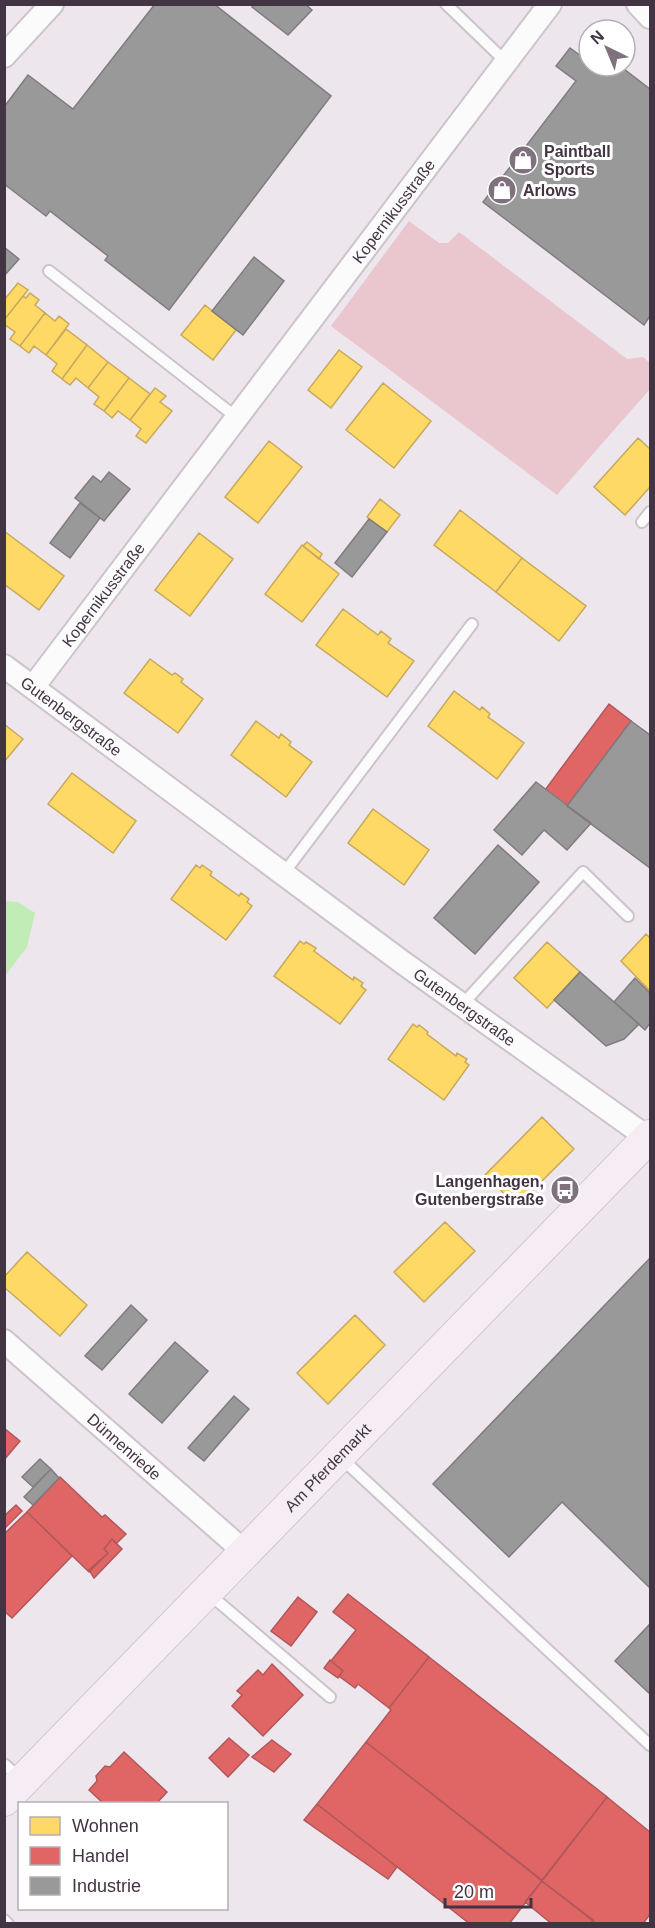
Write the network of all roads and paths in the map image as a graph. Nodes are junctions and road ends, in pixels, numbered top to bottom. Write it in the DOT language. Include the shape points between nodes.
graph roads {
  1 [pos="52,4"];
  2 [pos="446,4"];
  3 [pos="550,4"];
  4 [pos="638,4"];
  5 [pos="651,16"];
  6 [pos="4,56"];
  7 [pos="506,62"];
  8 [pos="49,270"];
  9 [pos="236,417"];
  10 [pos="651,512"];
  11 [pos="642,522"];
  12 [pos="472,624"];
  13 [pos="4,666"];
  14 [pos="33,687"];
  15 [pos="284,873"];
  16 [pos="628,916"];
  17 [pos="462,1005"];
  18 [pos="649,1137"];
  19 [pos="4,1341"];
  20 [pos="340,1456"];
  21 [pos="246,1552"];
  22 [pos="208,1592"];
  23 [pos="330,1697"];
  24 [pos="651,1745"];
  25 [pos="11,1782"];
  26 [pos="4,1920"];
  27 [pos="8,1923"];
  1 -- 6 [label="street"];
  2 -- 7 [label="lane"];
  3 -- 7 [label="street, Kopernikusstraße"];
  4 -- 5 [label="street"];
  7 -- 9 [label="street, Kopernikusstraße"];
  8 -- 9 [label="lane"];
  9 -- 14 [label="street, Kopernikusstraße"];
  10 -- 11 [label="lane"];
  12 -- 15 [label="lane"];
  13 -- 14 [label="street, Gutenbergstraße"];
  14 -- 15 [label="street, Gutenbergstraße"];
  15 -- 17 [label="street, Gutenbergstraße"];
  16 -- 17 [label="lane" via="583,872"];
  17 -- 18 [label="street, Gutenbergstraße"];
  18 -- 20 [label="street, Am Pferdemarkt"];
  19 -- 21 [label="street, Dünnenriede"];
  20 -- 21 [label="street, Am Pferdemarkt"];
  20 -- 24 [label="lane"];
  21 -- 22 [label="street, Am Pferdemarkt"];
  22 -- 23 [label="lane"];
  22 -- 25 [label="street, Am Pferdemarkt"];
  26 -- 27 [label="lane"];
}
